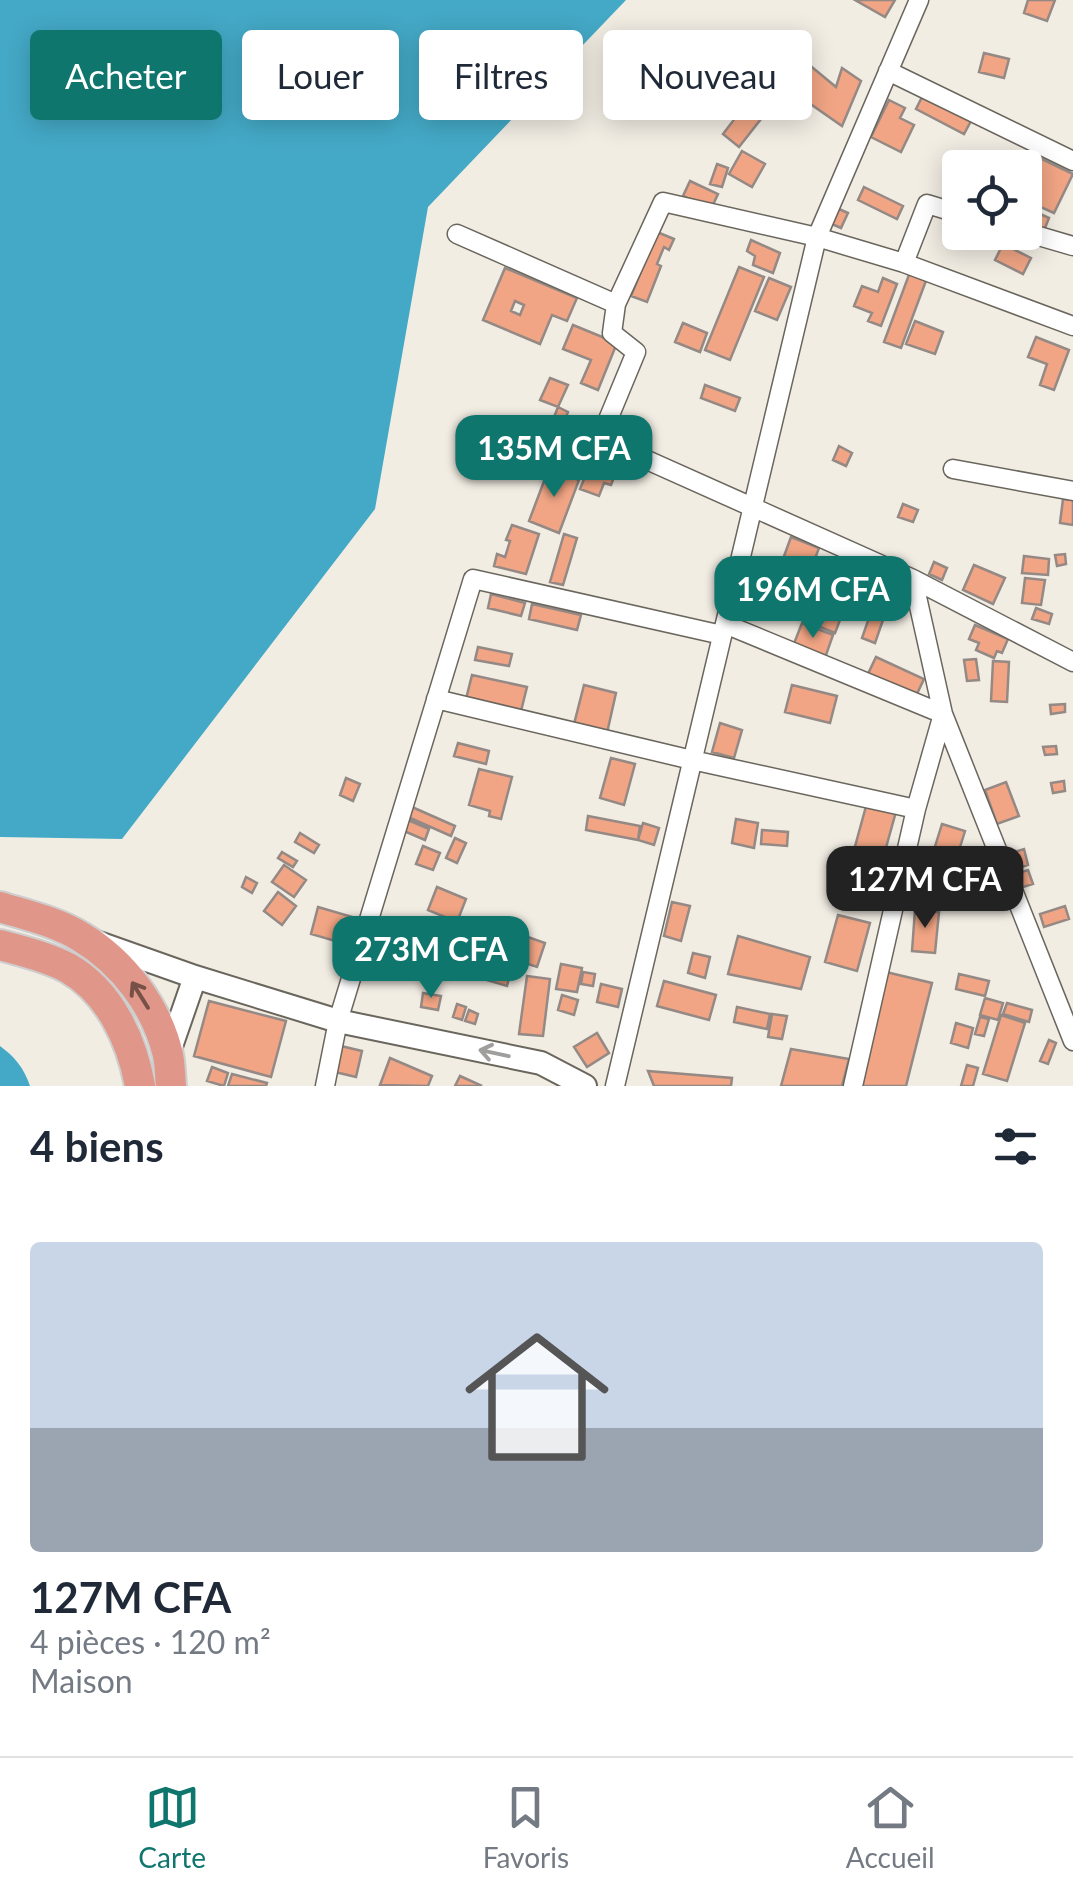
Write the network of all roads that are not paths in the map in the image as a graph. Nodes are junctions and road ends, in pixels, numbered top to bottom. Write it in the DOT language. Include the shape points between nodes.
graph roads {
  1 [pos="919,0"];
  2 [pos="888,71"];
  3 [pos="1073,161"];
  4 [pos="942,209"];
  5 [pos="458,234"];
  6 [pos="816,237"];
  7 [pos="1042,237"];
  8 [pos="1073,246"];
  9 [pos="904,263"];
  10 [pos="616,304"];
  11 [pos="1073,326"];
  12 [pos="954,468"];
  13 [pos="1073,490"];
  14 [pos="752,508"];
  15 [pos="913,579"];
  16 [pos="724,630"];
  17 [pos="1073,662"];
  18 [pos="436,699"];
  19 [pos="943,714"];
  20 [pos="692,760"];
  21 [pos="916,809"];
  22 [pos="0,907"];
  23 [pos="80,936"];
  24 [pos="0,944"];
  25 [pos="195,977"];
  26 [pos="338,1021"];
  27 [pos="1073,1041"];
  28 [pos="168,1055"];
  29 [pos="140,1086"];
  30 [pos="171,1086"];
  31 [pos="325,1086"];
  32 [pos="585,1086"];
  33 [pos="615,1086"];
  34 [pos="854,1086"];
  1 -- 2 [label="street"];
  2 -- 3 [label="street"];
  2 -- 6 [label="street"];
  4 -- 9 [label="street" via="927,204"];
  5 -- 10 [label="street"];
  6 -- 9 [label="street"];
  6 -- 10 [label="street" via="663,202"];
  6 -- 14 [label="street"];
  7 -- 8 [label="street"];
  9 -- 11 [label="street"];
  10 -- 14 [label="street" via="612,333 636,352 600,439"];
  12 -- 13 [label="street"];
  14 -- 15 [label="street"];
  14 -- 16 [label="street"];
  15 -- 17 [label="street"];
  15 -- 19 [label="street"];
  16 -- 18 [label="street" via="473,578"];
  16 -- 19 [label="street"];
  16 -- 20 [label="street"];
  18 -- 20 [label="street"];
  18 -- 26 [label="street"];
  19 -- 21 [label="street"];
  19 -- 27 [label="street"];
  20 -- 21 [label="street"];
  20 -- 33 [label="street"];
  21 -- 34 [label="street"];
  22 -- 23 [label="highway"];
  23 -- 25 [label="street"];
  28 -- 23 [label="highway, one-way" via="139,990"];
  24 -- 29 [label="highway" via="67,968 91,986 116,1017"];
  25 -- 26 [label="street"];
  25 -- 28 [label="street"];
  26 -- 31 [label="street"];
  32 -- 26 [label="street, one-way" via="542,1063"];
  28 -- 30 [label="highway"];
}
